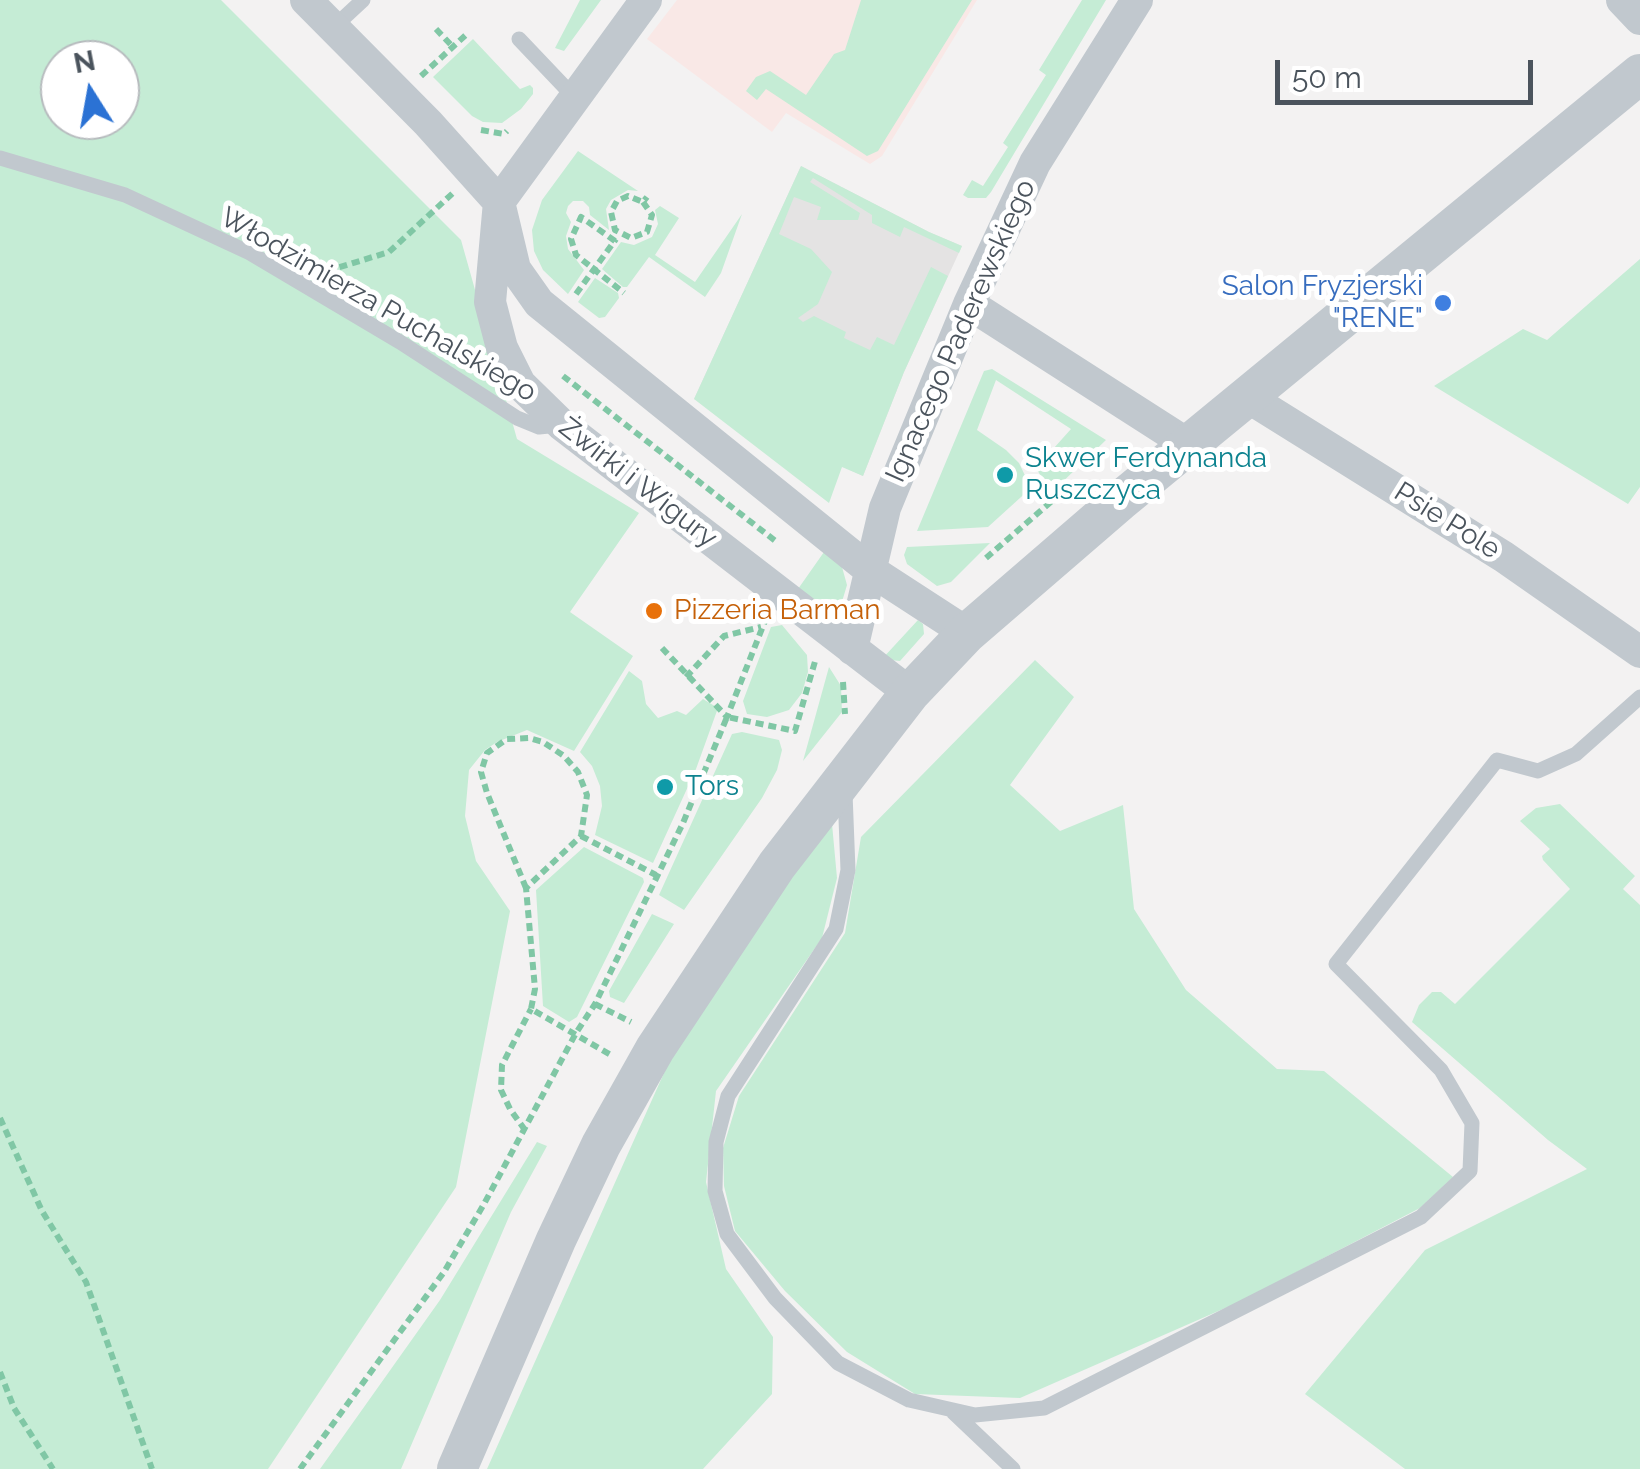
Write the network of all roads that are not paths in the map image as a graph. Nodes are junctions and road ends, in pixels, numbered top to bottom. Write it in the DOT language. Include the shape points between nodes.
graph roads {
  1 [pos="306,0"];
  2 [pos="363,0"];
  3 [pos="646,0"];
  4 [pos="1137,0"];
  5 [pos="1622,0"];
  6 [pos="1640,19"];
  7 [pos="335,26"];
  8 [pos="519,38"];
  9 [pos="1640,74"];
  10 [pos="576,99"];
  11 [pos="0,158"];
  12 [pos="499,202"];
  13 [pos="968,304"];
  14 [pos="1248,398"];
  15 [pos="555,418"];
  16 [pos="1189,445"];
  17 [pos="870,570"];
  18 [pos="967,633"];
  19 [pos="1640,652"];
  20 [pos="841,661"];
  21 [pos="910,693"];
  22 [pos="1640,697"];
  23 [pos="844,774"];
  24 [pos="950,1410"];
  25 [pos="458,1469"];
  26 [pos="1013,1469"];
  1 -- 7 [label="street"];
  2 -- 7 [label="lane"];
  3 -- 10 [label="street"];
  4 -- 13 [label="street, Ignacego Paderewskiego" via="1035,162"];
  5 -- 6 [label="street"];
  7 -- 12 [label="street"];
  8 -- 10 [label="lane"];
  9 -- 14 [label="street"];
  10 -- 12 [label="street"];
  11 -- 15 [label="lane, Włodzimierza Puchalskiego" via="124,195 250,254 517,418 539,427"];
  12 -- 15 [label="street, Żwirki i Wigury" via="490,302 520,384"];
  12 -- 17 [label="street" via="515,270 540,302"];
  13 -- 16 [label="street"];
  13 -- 17 [label="street, Ignacego Paderewskiego" via="885,508"];
  14 -- 16 [label="street"];
  14 -- 19 [label="street, Psie Pole" via="1504,557"];
  15 -- 20 [label="street, Żwirki i Wigury"];
  16 -- 18 [label="street"];
  17 -- 18 [label="street"];
  17 -- 20 [label="street, Ignacego Paderewskiego"];
  18 -- 21 [label="street"];
  20 -- 21 [label="street, Żwirki i Wigury"];
  21 -- 23 [label="street"];
  22 -- 24 [label="lane" via="1576,754 1538,771 1498,760 1336,964 1441,1070 1472,1123 1470,1170 1421,1217 1044,1408 975,1415"];
  23 -- 24 [label="lane" via="848,870 836,928 728,1096 716,1142 716,1192 728,1234 838,1364 910,1400"];
  23 -- 25 [label="street" via="714,955 601,1145"];
  24 -- 26 [label="lane"];
}
